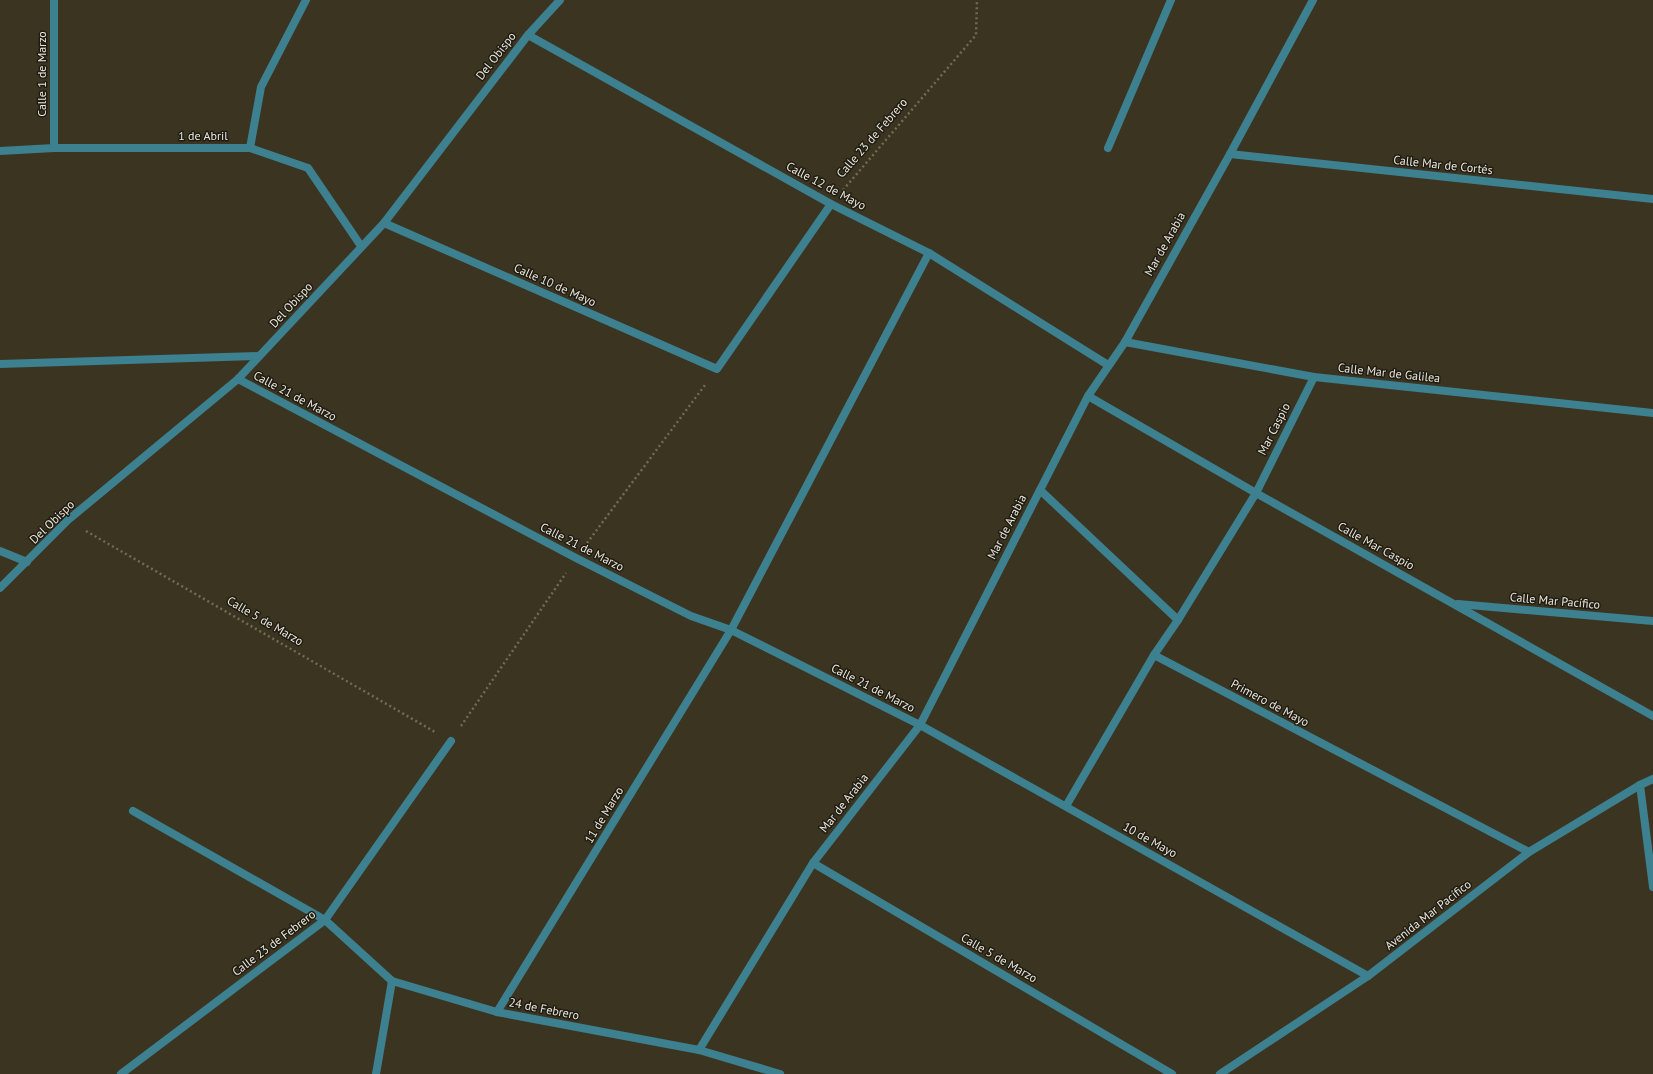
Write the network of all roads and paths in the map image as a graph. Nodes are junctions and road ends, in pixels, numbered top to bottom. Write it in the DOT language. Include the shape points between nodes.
graph roads {
  1 [pos="54,0"];
  2 [pos="306,0"];
  3 [pos="560,0"];
  4 [pos="977,0"];
  5 [pos="1171,0"];
  6 [pos="1313,0"];
  7 [pos="528,35"];
  8 [pos="54,148"];
  9 [pos="250,148"];
  10 [pos="1108,148"];
  11 [pos="0,151"];
  12 [pos="1230,154"];
  13 [pos="1653,199"];
  14 [pos="831,204"];
  15 [pos="384,223"];
  16 [pos="361,246"];
  17 [pos="929,253"];
  18 [pos="1124,342"];
  19 [pos="259,356"];
  20 [pos="0,364"];
  21 [pos="1108,365"];
  22 [pos="1314,377"];
  23 [pos="238,379"];
  24 [pos="1088,396"];
  25 [pos="1653,413"];
  26 [pos="1040,490"];
  27 [pos="1256,493"];
  28 [pos="68,520"];
  29 [pos="0,552"];
  30 [pos="27,562"];
  31 [pos="0,588"];
  32 [pos="1455,604"];
  33 [pos="1178,620"];
  34 [pos="1653,621"];
  35 [pos="731,630"];
  36 [pos="1154,656"];
  37 [pos="1653,716"];
  38 [pos="920,725"];
  39 [pos="451,741"];
  40 [pos="1653,779"];
  41 [pos="1640,785"];
  42 [pos="1066,806"];
  43 [pos="133,811"];
  44 [pos="1529,852"];
  45 [pos="813,864"];
  46 [pos="1653,888"];
  47 [pos="325,920"];
  48 [pos="1368,976"];
  49 [pos="392,981"];
  50 [pos="497,1012"];
  51 [pos="699,1050"];
  52 [pos="121,1074"];
  53 [pos="376,1074"];
  54 [pos="780,1074"];
  55 [pos="1172,1074"];
  56 [pos="1220,1074"];
  1 -- 8 [label="street, Calle 1 de Marzo"];
  2 -- 9 [label="street" via="261,87"];
  3 -- 7 [label="street, Del Obispo"];
  4 -- 14 [label="path, Calle 23 de Febrero" via="976,35"];
  5 -- 10 [label="street"];
  6 -- 12 [label="street, Mar de Arabia"];
  7 -- 14 [label="street, Calle 12 de Mayo"];
  7 -- 15 [label="street, Del Obispo"];
  8 -- 9 [label="street, 1 de Abril"];
  8 -- 11 [label="street, 1 de Abril"];
  9 -- 16 [label="street, 1 de Abril" via="308,168"];
  12 -- 13 [label="street, Calle Mar de Cortés"];
  12 -- 18 [label="street, Mar de Arabia"];
  14 -- 15 [label="street, Calle 10 de Mayo" via="718,369"];
  14 -- 17 [label="street, Calle 12 de Mayo"];
  15 -- 16 [label="street, Del Obispo"];
  16 -- 19 [label="street, Del Obispo"];
  17 -- 21 [label="street, Calle 12 de Mayo"];
  17 -- 35 [label="street, 11 de Marzo"];
  18 -- 21 [label="street, Mar de Arabia"];
  18 -- 22 [label="street, Calle Mar de Galilea"];
  19 -- 20 [label="street, Calle 21 de Marzo"];
  19 -- 23 [label="street, Del Obispo"];
  21 -- 24 [label="street, Mar de Arabia"];
  22 -- 25 [label="street, Calle Mar de Galilea"];
  22 -- 27 [label="street, Mar Caspio"];
  23 -- 28 [label="street, Del Obispo"];
  23 -- 35 [label="street, Calle 21 de Marzo" via="596,568 691,616"];
  24 -- 26 [label="street, Mar de Arabia"];
  24 -- 27 [label="street, Calle Mar Caspio"];
  26 -- 33 [label="street"];
  26 -- 38 [label="street, Mar de Arabia"];
  27 -- 32 [label="street, Calle Mar Caspio"];
  27 -- 33 [label="street, Mar Caspio"];
  28 -- 30 [label="street, Del Obispo"];
  28 -- 39 [label="path, Calle 5 de Marzo"];
  29 -- 30 [label="street"];
  30 -- 31 [label="street, Del Obispo"];
  32 -- 34 [label="street, Calle Mar Pacífico"];
  32 -- 37 [label="street, Calle Mar Caspio"];
  33 -- 36 [label="street, Mar Caspio"];
  35 -- 38 [label="street, Calle 21 de Marzo"];
  35 -- 50 [label="street, 11 de Marzo"];
  36 -- 42 [label="street"];
  36 -- 44 [label="street, Primero de Mayo"];
  38 -- 42 [label="street, 10 de Mayo"];
  38 -- 45 [label="street, Mar de Arabia"];
  39 -- 47 [label="street, Calle 23 de Febrero"];
  40 -- 41 [label="street, Avenida Mar Pacífico"];
  41 -- 44 [label="street, Avenida Mar Pacífico"];
  41 -- 46 [label="street"];
  42 -- 48 [label="street, 10 de Mayo"];
  43 -- 47 [label="street, 24 de Febrero"];
  44 -- 48 [label="street, Avenida Mar Pacífico"];
  45 -- 51 [label="street, Mar de Arabia"];
  45 -- 55 [label="street, Calle 5 de Marzo"];
  47 -- 49 [label="street, 24 de Febrero"];
  47 -- 52 [label="street, Calle 23 de Febrero"];
  48 -- 56 [label="street, Avenida Mar Pacífico"];
  49 -- 50 [label="street, 24 de Febrero"];
  49 -- 53 [label="street"];
  50 -- 51 [label="street, 24 de Febrero"];
  51 -- 54 [label="street, 24 de Febrero"];
}
